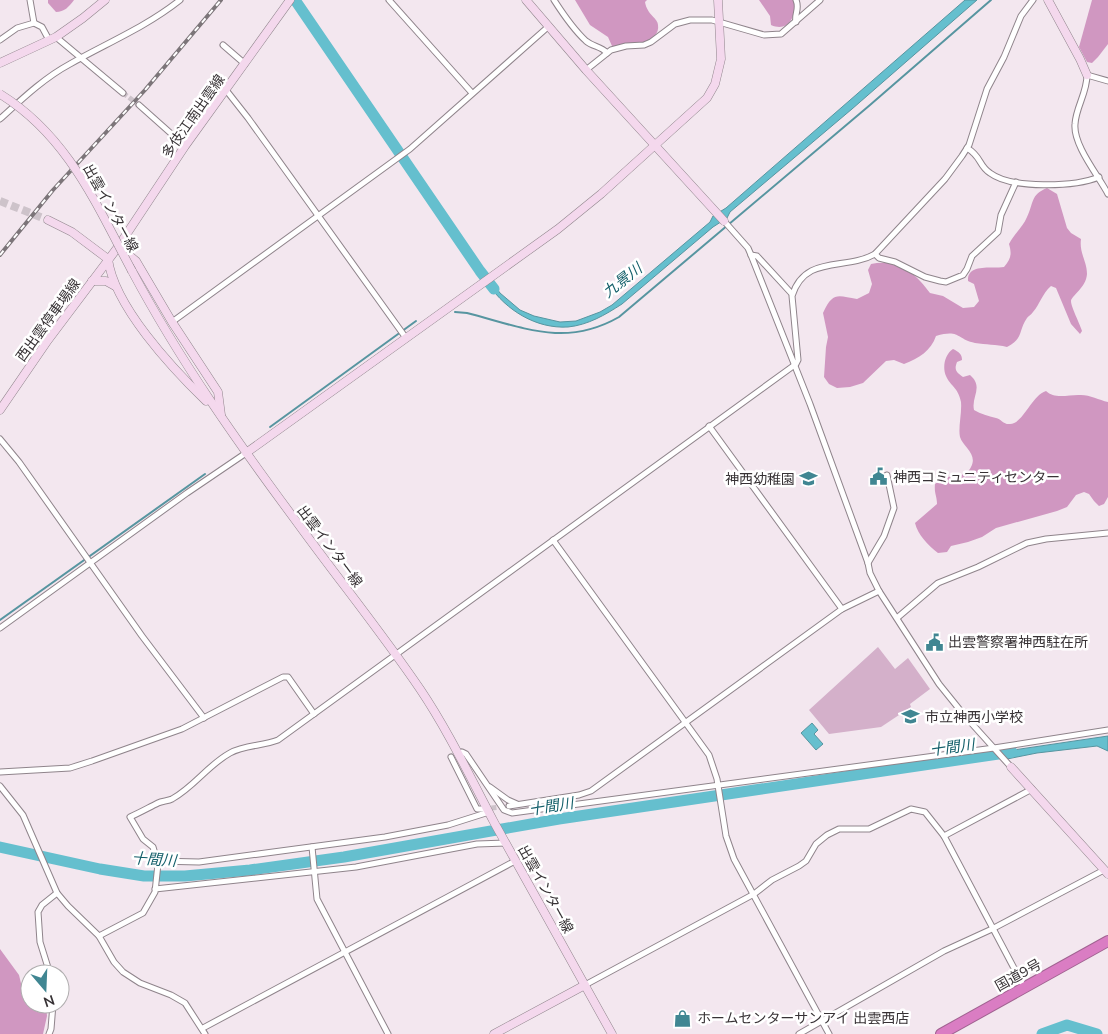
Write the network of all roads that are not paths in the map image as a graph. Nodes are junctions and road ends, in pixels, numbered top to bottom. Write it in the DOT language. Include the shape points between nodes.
graph roads {
  1 [pos="30,0"];
  2 [pos="105,0"];
  3 [pos="180,0"];
  4 [pos="290,0"];
  5 [pos="389,0"];
  6 [pos="526,0"];
  7 [pos="554,0"];
  8 [pos="718,0"];
  9 [pos="796,0"];
  10 [pos="820,0"];
  11 [pos="1033,0"];
  12 [pos="1048,0"];
  13 [pos="719,22"];
  14 [pos="796,22"];
  15 [pos="34,23"];
  16 [pos="548,26"];
  17 [pos="52,39"];
  18 [pos="0,40"];
  19 [pos="223,45"];
  20 [pos="607,53"];
  21 [pos="81,58"];
  22 [pos="0,63"];
  23 [pos="245,64"];
  24 [pos="586,70"];
  25 [pos="1086,75"];
  26 [pos="1108,81"];
  27 [pos="226,90"];
  28 [pos="123,93"];
  29 [pos="0,94"];
  30 [pos="472,94"];
  31 [pos="139,105"];
  32 [pos="0,119"];
  33 [pos="656,145"];
  34 [pos="185,146"];
  35 [pos="967,148"];
  36 [pos="1099,177"];
  37 [pos="1016,182"];
  38 [pos="1108,194"];
  39 [pos="318,216"];
  40 [pos="48,220"];
  41 [pos="727,224"];
  42 [pos="118,247"];
  43 [pos="875,254"];
  44 [pos="751,255"];
  45 [pos="108,259"];
  46 [pos="92,281"];
  47 [pos="115,286"];
  48 [pos="792,294"];
  49 [pos="172,322"];
  50 [pos="406,338"];
  51 [pos="794,366"];
  52 [pos="0,410"];
  53 [pos="216,411"];
  54 [pos="222,418"];
  55 [pos="709,426"];
  56 [pos="0,439"];
  57 [pos="246,454"];
  58 [pos="887,475"];
  59 [pos="1108,533"];
  60 [pos="553,540"];
  61 [pos="91,563"];
  62 [pos="868,563"];
  63 [pos="879,591"];
  64 [pos="842,609"];
  65 [pos="897,618"];
  66 [pos="0,628"];
  67 [pos="396,655"];
  68 [pos="314,714"];
  69 [pos="204,718"];
  70 [pos="686,722"];
  71 [pos="1108,730"];
  72 [pos="996,749"];
  73 [pos="462,752"];
  74 [pos="451,758"];
  75 [pos="1012,767"];
  76 [pos="0,772"];
  77 [pos="487,785"];
  78 [pos="0,786"];
  79 [pos="719,786"];
  80 [pos="1032,789"];
  81 [pos="520,804"];
  82 [pos="509,806"];
  83 [pos="487,813"];
  84 [pos="944,836"];
  85 [pos="505,841"];
  86 [pos="312,849"];
  87 [pos="516,861"];
  88 [pos="157,862"];
  89 [pos="315,871"];
  90 [pos="1106,872"];
  91 [pos="155,888"];
  92 [pos="57,893"];
  93 [pos="754,894"];
  94 [pos="992,930"];
  95 [pos="99,936"];
  96 [pos="1108,941"];
  97 [pos="346,951"];
  98 [pos="47,964"];
  99 [pos="585,985"];
  100 [pos="1024,987"];
  101 [pos="52,1014"];
  102 [pos="822,1022"];
  103 [pos="204,1031"];
  104 [pos="49,1034"];
  105 [pos="388,1034"];
  106 [pos="494,1034"];
  107 [pos="612,1034"];
  108 [pos="799,1034"];
  109 [pos="829,1034"];
  110 [pos="941,1034"];
  1 -- 15 [label="street"];
  2 -- 17 [label="main road"];
  3 -- 21 [label="street" via="157,17"];
  4 -- 23 [label="main road, 多伎江南出雲線"];
  5 -- 30 [label="street"];
  6 -- 16 [label="main road"];
  7 -- 20 [label="street" via="587,42"];
  8 -- 13 [label="main road"];
  9 -- 14 [label="street"];
  10 -- 14 [label="street"];
  11 -- 35 [label="street" via="1021,16 987,90"];
  12 -- 25 [label="main road"];
  13 -- 14 [label="street" via="764,35 784,33"];
  13 -- 20 [label="street" via="690,20 675,24 644,45 618,48"];
  13 -- 33 [label="main road" via="721,59 712,90"];
  15 -- 17 [label="street"];
  15 -- 18 [label="street" via="17,28"];
  16 -- 24 [label="main road"];
  16 -- 30 [label="street"];
  17 -- 21 [label="street"];
  17 -- 22 [label="main road"];
  19 -- 23 [label="street"];
  20 -- 24 [label="street"];
  21 -- 28 [label="street"];
  21 -- 32 [label="street" via="52,75"];
  23 -- 27 [label="main road, 多伎江南出雲線"];
  24 -- 33 [label="main road"];
  25 -- 26 [label="street"];
  25 -- 36 [label="street" via="1075,130 1078,143"];
  27 -- 34 [label="main road, 多伎江南出雲線"];
  27 -- 39 [label="street"];
  29 -- 53 [label="main road, 出雲インター線, bridge" via="39,123 66,154 89,190 157,318"];
  30 -- 39 [label="street" via="407,152"];
  31 -- 34 [label="street"];
  33 -- 41 [label="main road"];
  33 -- 50 [label="main road" via="572,218"];
  34 -- 42 [label="main road, 多伎江南出雲線"];
  35 -- 37 [label="street" via="977,155 989,172 998,178"];
  35 -- 43 [label="street" via="945,179"];
  36 -- 37 [label="street" via="1060,184"];
  36 -- 38 [label="street"];
  37 -- 43 [label="street" via="1001,216 998,232 972,256 963,275 940,281"];
  39 -- 49 [label="street"];
  39 -- 50 [label="street"];
  40 -- 45 [label="main road" via="72,232"];
  41 -- 44 [label="street"];
  42 -- 45 [label="main road, 西出雲停車場線"];
  42 -- 49 [label="main road" via="136,260"];
  43 -- 48 [label="street" via="813,269"];
  44 -- 48 [label="street" via="757,256"];
  44 -- 51 [label="street"];
  45 -- 46 [label="main road, 西出雲停車場線"];
  45 -- 47 [label="main road"];
  46 -- 47 [label="main road" via="106,281"];
  46 -- 52 [label="main road, 西出雲停車場線"];
  47 -- 53 [label="main road" via="166,361"];
  48 -- 51 [label="street" via="798,360"];
  49 -- 54 [label="main road" via="218,392"];
  50 -- 57 [label="main road"];
  51 -- 55 [label="street"];
  51 -- 62 [label="street"];
  53 -- 54 [label="main road, 出雲インター線"];
  54 -- 57 [label="main road, 出雲インター線"];
  55 -- 60 [label="street"];
  55 -- 64 [label="street"];
  56 -- 61 [label="street"];
  57 -- 61 [label="street"];
  57 -- 67 [label="main road, 出雲インター線"];
  58 -- 62 [label="street" via="894,508 884,536"];
  59 -- 65 [label="street" via="1027,543 938,583"];
  60 -- 67 [label="street"];
  60 -- 70 [label="street"];
  61 -- 66 [label="street"];
  61 -- 69 [label="street"];
  62 -- 63 [label="street"];
  63 -- 64 [label="street"];
  63 -- 65 [label="street"];
  64 -- 70 [label="street"];
  65 -- 72 [label="street" via="943,689"];
  67 -- 68 [label="street"];
  67 -- 83 [label="main road, 出雲インター線" via="440,722"];
  68 -- 69 [label="street" via="288,677 283,677"];
  68 -- 88 [label="street" via="278,740 231,752 172,799 130,817 153,847"];
  69 -- 76 [label="street" via="182,729 70,768"];
  70 -- 79 [label="street" via="709,755"];
  70 -- 81 [label="street" via="591,791"];
  71 -- 72 [label="street"];
  72 -- 75 [label="street"];
  72 -- 79 [label="street"];
  73 -- 77 [label="street"];
  74 -- 83 [label="street" via="477,809"];
  75 -- 80 [label="main road"];
  77 -- 79 [label="street" via="507,813"];
  77 -- 81 [label="street" via="508,800"];
  78 -- 92 [label="street" via="23,815"];
  79 -- 93 [label="street" via="726,836 734,859"];
  80 -- 84 [label="street"];
  80 -- 90 [label="main road"];
  81 -- 82 [label="street"];
  83 -- 85 [label="main road, 出雲インター線"];
  83 -- 86 [label="street" via="448,825"];
  84 -- 93 [label="street" via="925,812 911,809 869,829 839,829 816,844 806,860"];
  84 -- 94 [label="street"];
  85 -- 87 [label="main road, 出雲インター線"];
  85 -- 89 [label="street"];
  86 -- 88 [label="street" via="199,862"];
  86 -- 89 [label="street"];
  87 -- 97 [label="street"];
  87 -- 99 [label="main road, 出雲インター線"];
  88 -- 91 [label="street"];
  89 -- 91 [label="street"];
  89 -- 97 [label="street" via="317,899"];
  90 -- 94 [label="street"];
  91 -- 95 [label="street" via="143,913"];
  92 -- 95 [label="street"];
  92 -- 98 [label="street" via="38,912 40,942"];
  93 -- 99 [label="street"];
  93 -- 102 [label="street"];
  94 -- 100 [label="street"];
  94 -- 102 [label="street" via="944,951"];
  95 -- 103 [label="street" via="123,972 185,1003"];
  96 -- 100 [label="highway, 国道9号"];
  97 -- 103 [label="street"];
  97 -- 105 [label="street"];
  99 -- 106 [label="main road"];
  99 -- 107 [label="main road, 出雲インター線"];
  100 -- 110 [label="highway, 国道9号"];
  101 -- 104 [label="street"];
  102 -- 108 [label="street"];
  102 -- 109 [label="street"];
}
